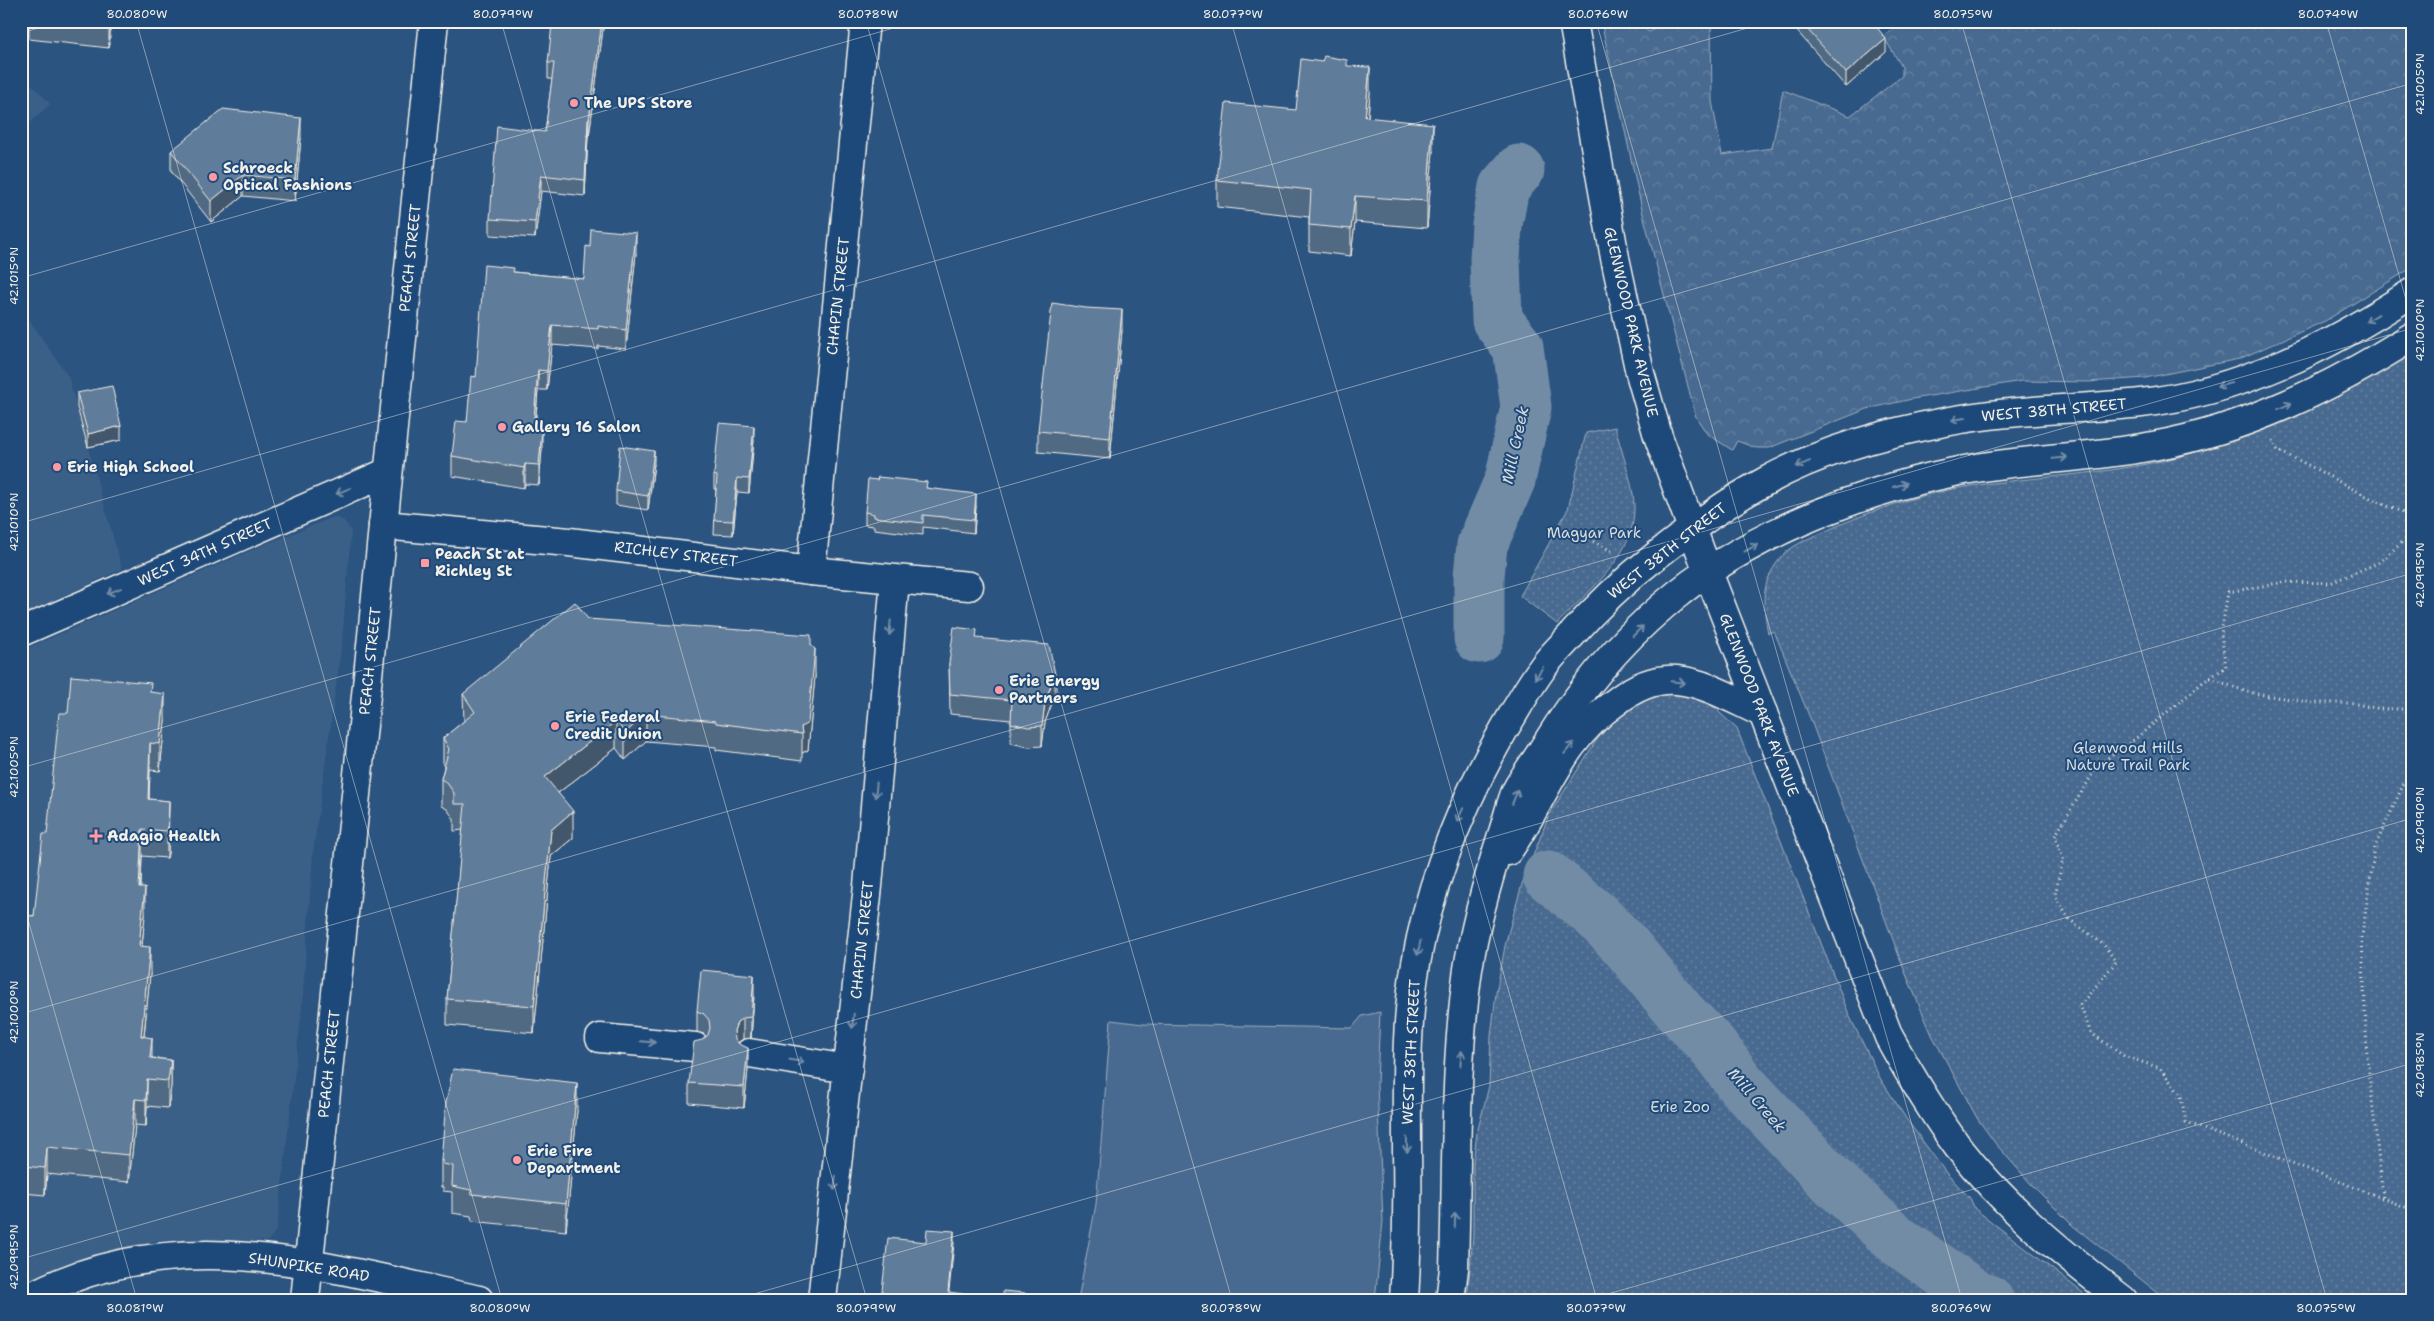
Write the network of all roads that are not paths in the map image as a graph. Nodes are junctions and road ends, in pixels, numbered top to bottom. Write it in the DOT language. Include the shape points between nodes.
graph roads {
  1 [pos="434,21"];
  2 [pos="865,21"];
  3 [pos="1573,21"];
  4 [pos="2413,292"];
  5 [pos="2413,336"];
  6 [pos="388,472"];
  7 [pos="383,526"];
  8 [pos="1692,529"];
  9 [pos="811,571"];
  10 [pos="1708,572"];
  11 [pos="895,580"];
  12 [pos="969,586"];
  13 [pos="21,632"];
  14 [pos="1762,713"];
  15 [pos="1489,879"];
  16 [pos="600,1038"];
  17 [pos="695,1047"];
  18 [pos="749,1053"];
  19 [pos="848,1069"];
  20 [pos="309,1264"];
  21 [pos="24,1300"];
  22 [pos="305,1300"];
  23 [pos="478,1300"];
  24 [pos="822,1300"];
  25 [pos="1404,1300"];
  26 [pos="1450,1300"];
  27 [pos="2123,1300"];
  1 -- 6 [label="main road, PEACH STREET"];
  2 -- 9 [label="main road, CHAPIN STREET"];
  3 -- 8 [label="main road, GLENWOOD PARK AVENUE" via="1615,258 1640,373 1658,436"];
  4 -- 8 [label="main road, WEST 38TH STREET, one-way" via="2337,338 2243,380 2178,397 1990,414 1902,431 1791,469 1730,502"];
  10 -- 5 [label="main road, one-way" via="1777,533 1894,486 1983,466 2154,446 2246,421 2310,394"];
  6 -- 7 [label="main road, PEACH STREET"];
  6 -- 13 [label="main road, WEST 34TH STREET, one-way"];
  7 -- 9 [label="main road, RICHLEY STREET" via="577,543"];
  7 -- 20 [label="main road, PEACH STREET"];
  8 -- 10 [label="main road, GLENWOOD PARK AVENUE"];
  8 -- 25 [label="main road, WEST 38TH STREET, one-way" via="1614,590 1541,669 1481,770 1454,828 1429,901 1415,966 1406,1086 1408,1202"];
  9 -- 11 [label="main road, RICHLEY STREET"];
  10 -- 14 [label="main road, GLENWOOD PARK AVENUE"];
  15 -- 10 [label="main road, one-way" via="1516,793 1558,726 1603,665 1663,605"];
  11 -- 12 [label="main road, RICHLEY STREET"];
  11 -- 19 [label="main road, CHAPIN STREET, one-way" via="869,877"];
  15 -- 14 [label="main road, one-way" via="1511,848 1562,757 1600,713 1631,691 1652,681 1677,680 1707,687"];
  14 -- 27 [label="main road, GLENWOOD PARK AVENUE" via="1889,1037 1917,1088 1959,1148 2008,1202 2087,1273"];
  26 -- 15 [label="main road, one-way" via="1454,1269 1459,1075 1468,970"];
  16 -- 17 [label="main road, one-way"];
  18 -- 19 [label="main road, one-way"];
  19 -- 24 [label="main road, CHAPIN STREET, one-way"];
  20 -- 21 [label="main road, SHUNPIKE ROAD" via="260,1256 196,1254 161,1257 94,1271"];
  20 -- 22 [label="main road, PEACH STREET"];
  20 -- 23 [label="main road, SHUNPIKE ROAD"];
}
